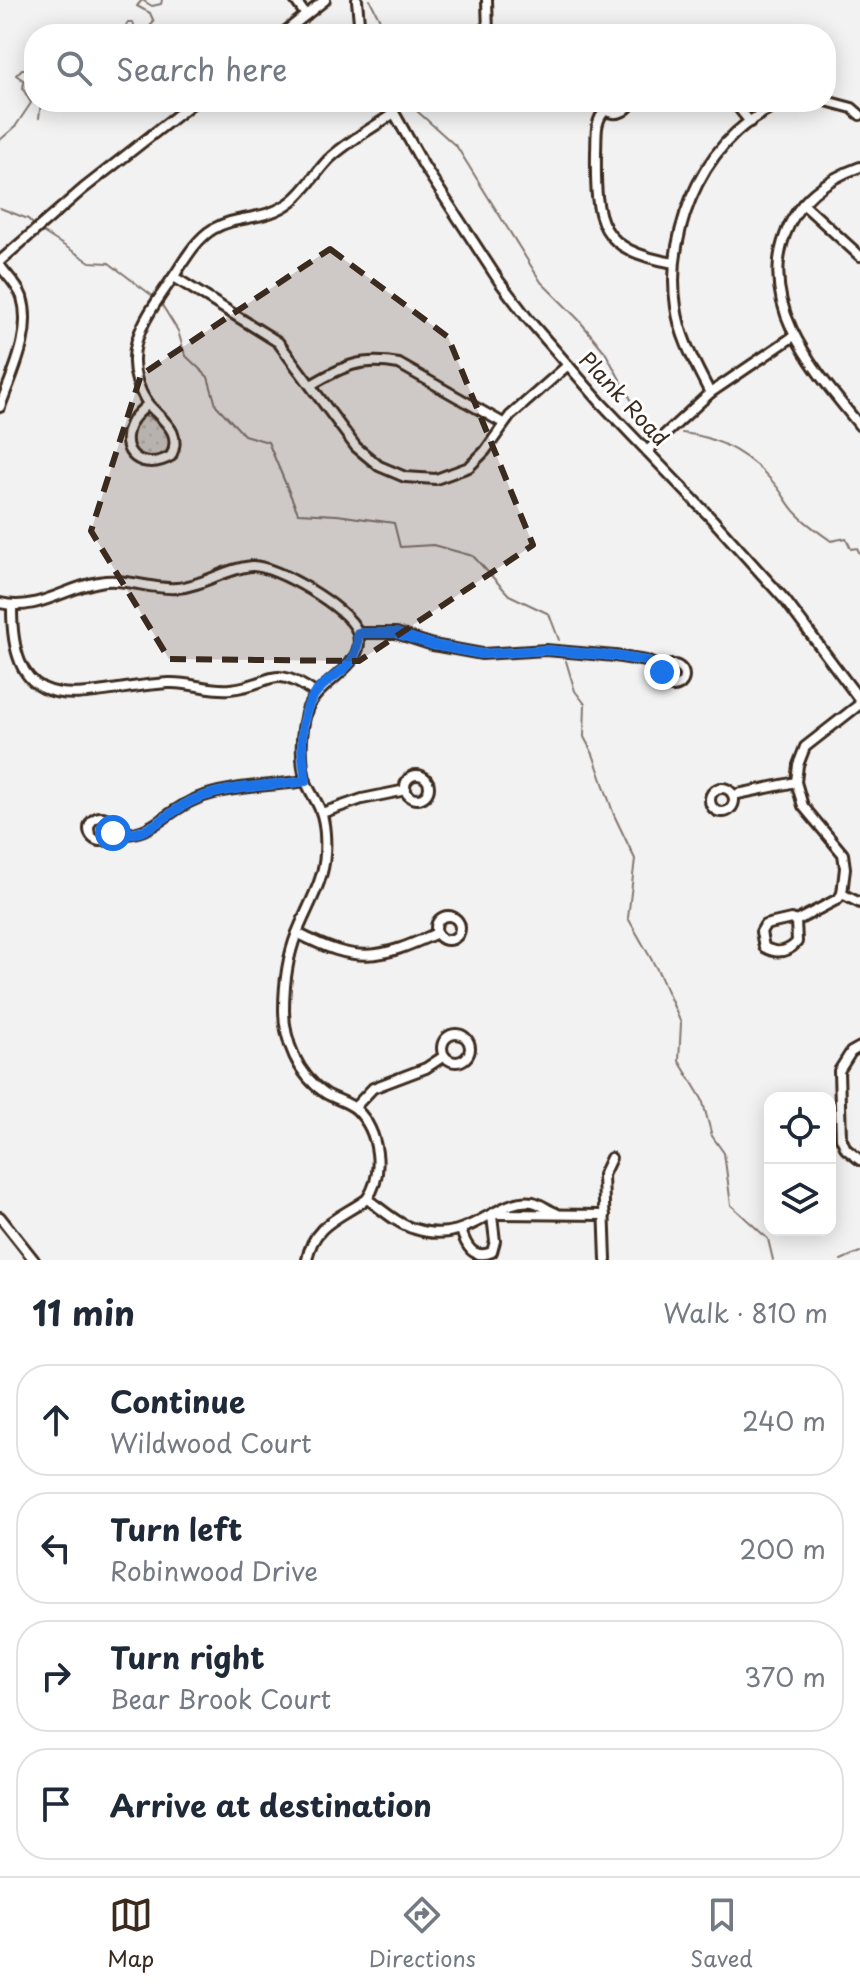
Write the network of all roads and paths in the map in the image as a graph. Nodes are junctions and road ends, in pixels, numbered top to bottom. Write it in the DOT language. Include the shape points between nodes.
graph roads {
  1 [pos="295,0"];
  2 [pos="325,0"];
  3 [pos="357,0"];
  4 [pos="487,0"];
  5 [pos="306,15"];
  6 [pos="295,24"];
  7 [pos="359,24"];
  8 [pos="488,24"];
  9 [pos="836,103"];
  10 [pos="181,112"];
  11 [pos="604,112"];
  12 [pos="742,112"];
  13 [pos="767,112"];
  14 [pos="394,113"];
  15 [pos="860,115"];
  16 [pos="750,122"];
  17 [pos="860,167"];
  18 [pos="803,204"];
  19 [pos="860,256"];
  20 [pos="674,263"];
  21 [pos="0,264"];
  22 [pos="174,277"];
  23 [pos="794,336"];
  24 [pos="568,365"];
  25 [pos="311,385"];
  26 [pos="710,393"];
  27 [pos="148,404"];
  28 [pos="0,407"];
  29 [pos="503,423"];
  30 [pos="860,426"];
  31 [pos="647,451"];
  32 [pos="0,603"];
  33 [pos="12,606"];
  34 [pos="358,633"];
  35 [pos="664,669"];
  36 [pos="315,693"];
  37 [pos="860,702"];
  38 [pos="306,781"];
  39 [pos="796,782"];
  40 [pos="406,790"];
  41 [pos="733,795"];
  42 [pos="322,813"];
  43 [pos="113,833"];
  44 [pos="842,894"];
  45 [pos="860,903"];
  46 [pos="796,921"];
  47 [pos="297,933"];
  48 [pos="437,933"];
  49 [pos="860,1047"];
  50 [pos="444,1056"];
  51 [pos="355,1107"];
  52 [pos="611,1158"];
  53 [pos="860,1160"];
  54 [pos="367,1199"];
  55 [pos="494,1215"];
  56 [pos="605,1215"];
  57 [pos="0,1217"];
  58 [pos="461,1230"];
  59 [pos="34,1260"];
  60 [pos="307,1260"];
  61 [pos="606,1260"];
  1 -- 5 [label="street"];
  2 -- 5 [label="street"];
  3 -- 7 [label="street"];
  4 -- 8 [label="street"];
  5 -- 6 [label="street"];
  9 -- 15 [label="street"];
  10 -- 21 [label="street" via="83,189"];
  11 -- 20 [label="street" via="597,123 595,197 604,227 634,253"];
  12 -- 16 [label="street"];
  13 -- 16 [label="street"];
  14 -- 22 [label="street" via="332,156 291,202 267,216 213,229"];
  14 -- 24 [label="street, Plank Road" via="499,281"];
  16 -- 20 [label="street" via="700,179"];
  17 -- 18 [label="street" via="820,188"];
  18 -- 19 [label="street"];
  18 -- 23 [label="street" via="788,227 777,270 781,306"];
  20 -- 26 [label="street" via="678,319"];
  21 -- 28 [label="street" via="21,294 25,319 23,342"];
  22 -- 25 [label="street" via="278,342"];
  22 -- 27 [label="street" via="138,334 135,365"];
  23 -- 26 [label="street"];
  23 -- 30 [label="street"];
  24 -- 29 [label="street"];
  24 -- 31 [label="street, Plank Road"];
  25 -- 29 [label="street" via="355,363 399,364"];
  25 -- 29 [label="street" via="356,447 379,466 405,477 436,479 461,472 477,460"];
  26 -- 31 [label="street"];
  27 -- 27 [label="street" via="176,439 171,456 154,463 138,460 127,439 130,424"];
  31 -- 37 [label="street, Plank Road" via="785,600"];
  32 -- 33 [label="street"];
  33 -- 34 [label="street" via="35,604 100,582 175,588 262,567 327,601"];
  33 -- 36 [label="street" via="13,637 23,668 32,682 58,693 170,683 223,690 279,676"];
  34 -- 35 [label="street" via="396,633 482,654 546,650 615,656"];
  34 -- 36 [label="street" via="353,661"];
  36 -- 38 [label="street" via="303,730"];
  37 -- 39 [label="street" via="805,747"];
  38 -- 42 [label="street"];
  38 -- 43 [label="street" via="212,794 140,833"];
  39 -- 41 [label="street"];
  39 -- 44 [label="street" via="803,806 843,854"];
  40 -- 42 [label="street"];
  42 -- 47 [label="street" via="322,873"];
  44 -- 45 [label="street"];
  44 -- 46 [label="street"];
  46 -- 46 [label="street" via="765,925 764,947 772,952 792,947 797,942"];
  47 -- 48 [label="street" via="341,951 378,956"];
  47 -- 51 [label="street" via="284,983 292,1052 311,1082"];
  49 -- 53 [label="street" via="839,1071 841,1138"];
  50 -- 51 [label="street" via="373,1088"];
  51 -- 54 [label="street" via="377,1149"];
  52 -- 56 [label="street" via="603,1175"];
  54 -- 58 [label="street" via="414,1229"];
  54 -- 60 [label="street" via="323,1227"];
  55 -- 56 [label="street"];
  55 -- 58 [label="street"];
  55 -- 58 [label="street" via="495,1241 486,1255 470,1252"];
  56 -- 61 [label="street"];
  57 -- 59 [label="street"];
}
